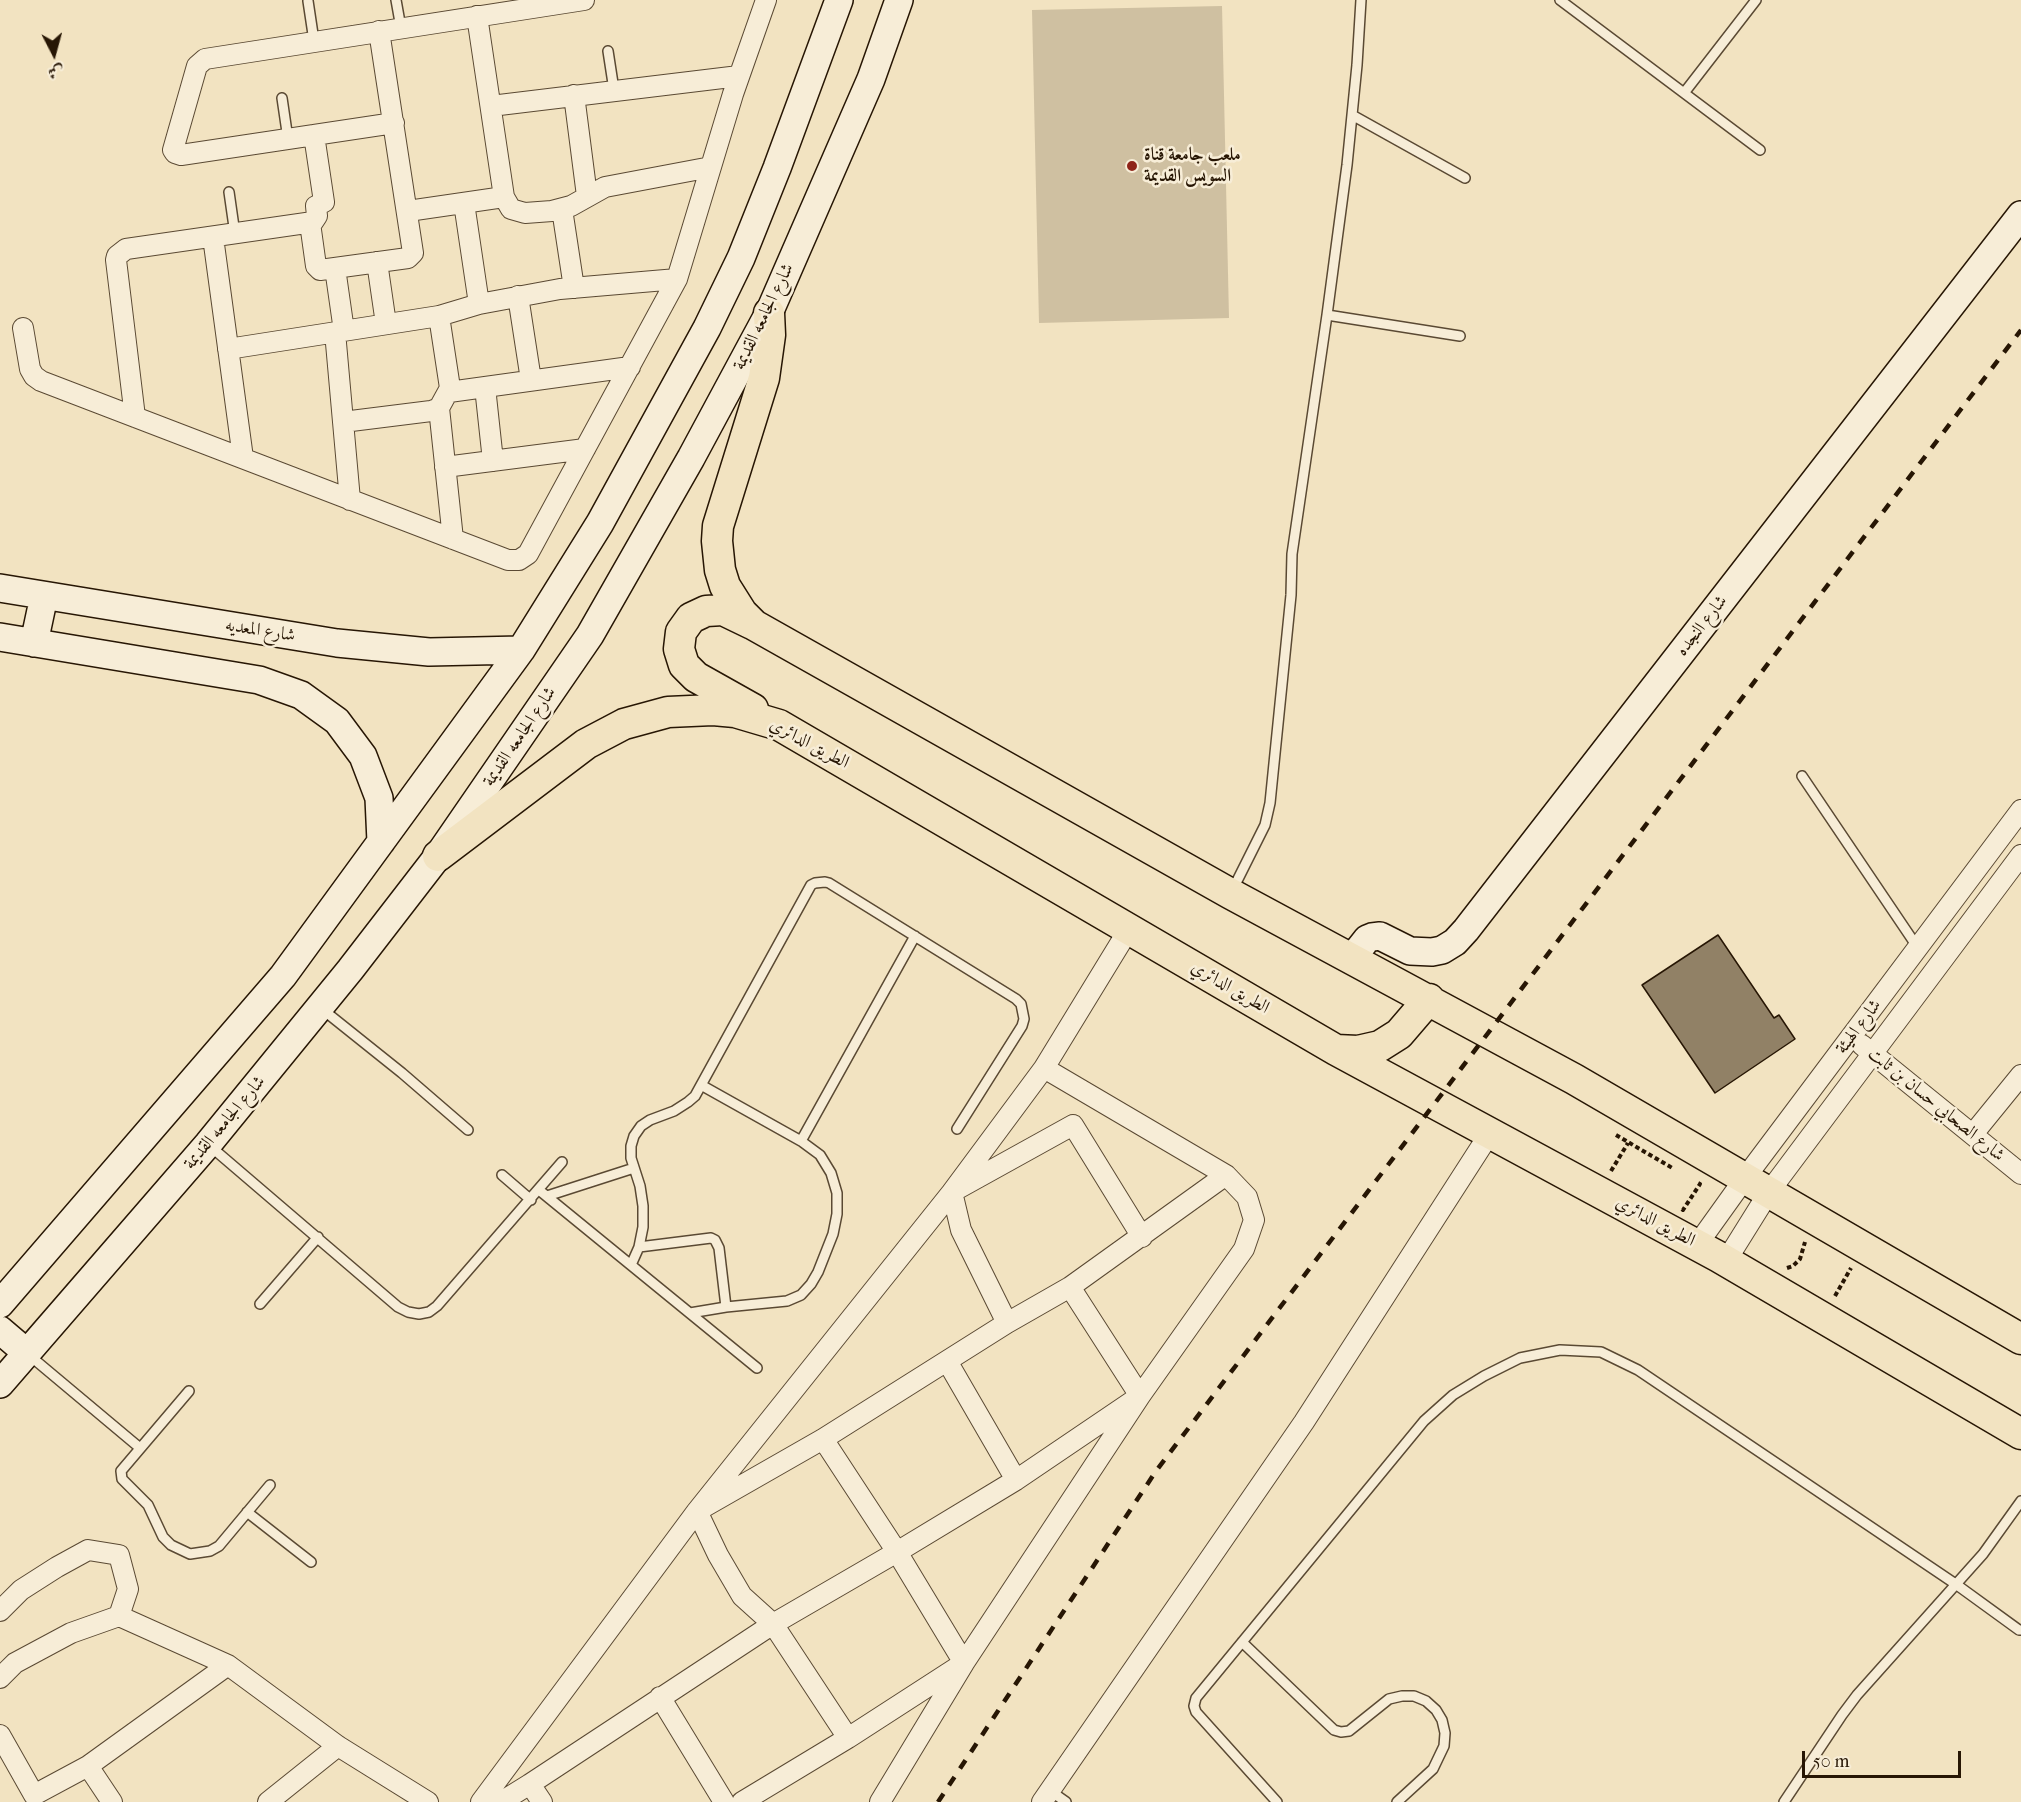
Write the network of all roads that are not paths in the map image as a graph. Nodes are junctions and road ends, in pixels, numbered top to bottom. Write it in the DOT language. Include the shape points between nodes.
graph roads {
  1 [pos="396,0"];
  2 [pos="584,0"];
  3 [pos="766,0"];
  4 [pos="839,0"];
  5 [pos="899,0"];
  6 [pos="1361,0"];
  7 [pos="1560,0"];
  8 [pos="1756,0"];
  9 [pos="308,2"];
  10 [pos="477,16"];
  11 [pos="401,28"];
  12 [pos="380,31"];
  13 [pos="314,41"];
  14 [pos="608,51"];
  15 [pos="739,76"];
  16 [pos="614,90"];
  17 [pos="1684,93"];
  18 [pos="574,95"];
  19 [pos="282,98"];
  20 [pos="490,106"];
  21 [pos="1352,115"];
  22 [pos="394,123"];
  23 [pos="314,135"];
  24 [pos="288,139"];
  25 [pos="1760,150"];
  26 [pos="711,167"];
  27 [pos="1466,178"];
  28 [pos="229,192"];
  29 [pos="587,196"];
  30 [pos="504,197"];
  31 [pos="464,203"];
  32 [pos="562,209"];
  33 [pos="408,211"];
  34 [pos="2021,215"];
  35 [pos="310,223"];
  36 [pos="235,234"];
  37 [pos="213,237"];
  38 [pos="377,262"];
  39 [pos="335,268"];
  40 [pos="677,279"];
  41 [pos="574,288"];
  42 [pos="519,296"];
  43 [pos="479,304"];
  44 [pos="769,313"];
  45 [pos="1328,315"];
  46 [pos="439,316"];
  47 [pos="386,324"];
  48 [pos="22,328"];
  49 [pos="339,331"];
  50 [pos="1460,336"];
  51 [pos="228,349"];
  52 [pos="630,367"];
  53 [pos="531,380"];
  54 [pos="485,387"];
  55 [pos="444,400"];
  56 [pos="135,417"];
  57 [pos="343,422"];
  58 [pos="585,449"];
  59 [pos="243,458"];
  60 [pos="493,461"];
  61 [pos="446,467"];
  62 [pos="350,500"];
  63 [pos="453,539"];
  64 [pos="0,588"];
  65 [pos="44,596"];
  66 [pos="754,625"];
  67 [pos="0,637"];
  68 [pos="34,643"];
  69 [pos="521,650"];
  70 [pos="779,725"];
  71 [pos="1802,776"];
  72 [pos="2021,810"];
  73 [pos="381,842"];
  74 [pos="2021,855"];
  75 [pos="438,856"];
  76 [pos="1231,894"];
  77 [pos="1130,929"];
  78 [pos="915,936"];
  79 [pos="1918,948"];
  80 [pos="1352,958"];
  81 [pos="1429,999"];
  82 [pos="320,1007"];
  83 [pos="1852,1036"];
  84 [pos="1336,1050"];
  85 [pos="1872,1053"];
  86 [pos="1044,1068"];
  87 [pos="2021,1075"];
  88 [pos="701,1085"];
  89 [pos="1090,1096"];
  90 [pos="1073,1125"];
  91 [pos="957,1129"];
  92 [pos="468,1130"];
  93 [pos="1490,1133"];
  94 [pos="1973,1134"];
  95 [pos="801,1141"];
  96 [pos="208,1144"];
  97 [pos="562,1162"];
  98 [pos="634,1168"];
  99 [pos="2021,1174"];
  100 [pos="502,1175"];
  101 [pos="1226,1176"];
  102 [pos="1757,1185"];
  103 [pos="539,1190"];
  104 [pos="952,1192"];
  105 [pos="548,1196"];
  106 [pos="531,1200"];
  107 [pos="318,1237"];
  108 [pos="1142,1237"];
  109 [pos="1697,1245"];
  110 [pos="639,1247"];
  111 [pos="1726,1261"];
  112 [pos="631,1265"];
  113 [pos="1070,1287"];
  114 [pos="0,1304"];
  115 [pos="260,1304"];
  116 [pos="726,1307"];
  117 [pos="690,1313"];
  118 [pos="1007,1323"];
  119 [pos="0,1330"];
  120 [pos="2021,1339"];
  121 [pos="27,1353"];
  122 [pos="947,1361"];
  123 [pos="757,1368"];
  124 [pos="0,1384"];
  125 [pos="189,1391"];
  126 [pos="1140,1396"];
  127 [pos="2021,1434"];
  128 [pos="823,1439"];
  129 [pos="140,1448"];
  130 [pos="1016,1480"];
  131 [pos="270,1485"];
  132 [pos="2021,1501"];
  133 [pos="698,1511"];
  134 [pos="248,1512"];
  135 [pos="897,1552"];
  136 [pos="311,1562"];
  137 [pos="1957,1585"];
  138 [pos="0,1611"];
  139 [pos="119,1616"];
  140 [pos="773,1624"];
  141 [pos="2021,1630"];
  142 [pos="1242,1642"];
  143 [pos="964,1663"];
  144 [pos="228,1665"];
  145 [pos="0,1678"];
  146 [pos="660,1697"];
  147 [pos="0,1735"];
  148 [pos="848,1738"];
  149 [pos="338,1746"];
  150 [pos="88,1766"];
  151 [pos="530,1784"];
  152 [pos="1046,1796"];
  153 [pos="29,1798"];
  154 [pos="1400,1801"];
  155 [pos="112,1802"];
  156 [pos="268,1802"];
  157 [pos="428,1802"];
  158 [pos="481,1802"];
  159 [pos="501,1802"];
  160 [pos="542,1802"];
  161 [pos="724,1802"];
  162 [pos="742,1802"];
  163 [pos="880,1802"];
  164 [pos="1066,1802"];
  165 [pos="1277,1802"];
  166 [pos="1784,1802"];
  1 -- 11 [label="lane"];
  2 -- 10 [label="street"];
  3 -- 15 [label="street"];
  4 -- 69 [label="main road" via="741,258 707,328 600,523"];
  5 -- 44 [label="main road, شارع الجامعه القديمة" via="871,79"];
  6 -- 21 [label="lane"];
  7 -- 17 [label="lane"];
  8 -- 17 [label="lane"];
  9 -- 13 [label="lane"];
  10 -- 11 [label="street"];
  10 -- 20 [label="street"];
  11 -- 12 [label="street"];
  12 -- 13 [label="street"];
  12 -- 22 [label="street"];
  13 -- 24 [label="street" via="205,58 197,66 173,146 175,153 181,155"];
  14 -- 16 [label="lane"];
  15 -- 16 [label="street"];
  15 -- 26 [label="street"];
  16 -- 18 [label="street"];
  17 -- 25 [label="lane"];
  18 -- 20 [label="street"];
  18 -- 29 [label="street"];
  19 -- 24 [label="lane"];
  20 -- 30 [label="street"];
  21 -- 27 [label="lane"];
  21 -- 45 [label="lane"];
  22 -- 23 [label="street"];
  22 -- 33 [label="street"];
  23 -- 24 [label="street"];
  23 -- 35 [label="street" via="324,202 316,206 316,219"];
  26 -- 29 [label="street" via="605,187"];
  26 -- 40 [label="street"];
  28 -- 36 [label="lane"];
  29 -- 32 [label="street"];
  30 -- 31 [label="street"];
  30 -- 32 [label="street" via="511,209 518,212"];
  31 -- 33 [label="street"];
  31 -- 43 [label="street"];
  32 -- 41 [label="street"];
  33 -- 38 [label="street" via="412,255"];
  34 -- 80 [label="main road, شارع النجده" via="1466,930 1455,942 1432,952 1410,951 1380,936 1372,937"];
  35 -- 36 [label="street"];
  35 -- 39 [label="street" via="317,267"];
  36 -- 37 [label="street"];
  37 -- 51 [label="street"];
  37 -- 56 [label="street" via="126,249 117,256"];
  38 -- 39 [label="street"];
  38 -- 47 [label="street"];
  39 -- 49 [label="street"];
  40 -- 41 [label="street"];
  40 -- 52 [label="street"];
  41 -- 42 [label="street"];
  42 -- 43 [label="street"];
  42 -- 53 [label="street"];
  43 -- 46 [label="street"];
  44 -- 66 [label="main road" via="764,378 718,526 717,541 725,586 742,614"];
  44 -- 75 [label="main road, شارع الجامعه القديمة" via="590,635"];
  45 -- 50 [label="lane"];
  45 -- 76 [label="lane" via="1292,554 1270,803 1265,825"];
  46 -- 47 [label="street"];
  46 -- 55 [label="street" via="450,383"];
  47 -- 49 [label="street"];
  48 -- 56 [label="street" via="34,376"];
  49 -- 51 [label="street"];
  49 -- 57 [label="street"];
  51 -- 59 [label="street"];
  52 -- 53 [label="street"];
  52 -- 58 [label="street"];
  53 -- 54 [label="street"];
  54 -- 55 [label="street"];
  54 -- 60 [label="street"];
  55 -- 57 [label="street" via="431,411"];
  55 -- 61 [label="street"];
  56 -- 59 [label="street"];
  57 -- 62 [label="street"];
  58 -- 60 [label="street"];
  58 -- 63 [label="street" via="524,557 508,560"];
  59 -- 62 [label="street"];
  60 -- 61 [label="street"];
  61 -- 63 [label="street"];
  62 -- 63 [label="street"];
  64 -- 65 [label="main road, شارع المعديه"];
  65 -- 68 [label="main road"];
  65 -- 69 [label="main road, شارع المعديه" via="383,649"];
  66 -- 70 [label="main road" via="723,610 706,610 691,618 681,632 679,649 684,665 696,676"];
  66 -- 76 [label="main road"];
  67 -- 68 [label="main road"];
  68 -- 73 [label="main road" via="259,680 301,695 337,721 363,756 379,798"];
  69 -- 73 [label="main road"];
  70 -- 75 [label="main road, الطريق الدائري" via="735,712 702,710 668,712 624,724 586,744"];
  70 -- 77 [label="main road, الطريق الدائري"];
  71 -- 79 [label="lane"];
  72 -- 79 [label="street, شارع الهيئة"];
  73 -- 114 [label="main road" via="283,976"];
  74 -- 85 [label="street, شارع الهيئة"];
  75 -- 82 [label="main road, شارع الجامعه القديمة"];
  76 -- 80 [label="main road"];
  77 -- 84 [label="main road, الطريق الدائري"];
  77 -- 86 [label="street"];
  78 -- 88 [label="lane" via="829,883 811,885"];
  78 -- 91 [label="lane" via="1016,999 1024,1011 1022,1026"];
  78 -- 95 [label="lane"];
  79 -- 83 [label="street, شارع الهيئة"];
  80 -- 81 [label="main road"];
  81 -- 84 [label="main road" via="1399,1034 1380,1046"];
  81 -- 102 [label="main road"];
  82 -- 92 [label="lane"];
  82 -- 96 [label="main road, شارع الجامعه القديمة"];
  83 -- 85 [label="street, شارع الصحابي حسان بن ثابت"];
  83 -- 102 [label="street, شارع الهيئة"];
  84 -- 93 [label="main road, الطريق الدائري"];
  85 -- 94 [label="street, شارع الصحابي حسان بن ثابت"];
  85 -- 102 [label="street, شارع الهيئة"];
  86 -- 89 [label="street"];
  86 -- 104 [label="street"];
  87 -- 94 [label="street"];
  88 -- 95 [label="lane"];
  88 -- 98 [label="lane" via="688,1102 640,1126 631,1146"];
  89 -- 90 [label="street"];
  89 -- 101 [label="street"];
  90 -- 104 [label="street"];
  90 -- 108 [label="street"];
  93 -- 109 [label="main road, الطريق الدائري"];
  93 -- 152 [label="street" via="1304,1422"];
  94 -- 99 [label="street, شارع الصحابي حسان بن ثابت"];
  95 -- 116 [label="lane" via="820,1155 837,1193 833,1234 818,1272 801,1295 787,1301"];
  96 -- 107 [label="lane"];
  96 -- 121 [label="main road, شارع الجامعه القديمة"];
  97 -- 103 [label="lane"];
  98 -- 105 [label="lane"];
  98 -- 110 [label="lane" via="643,1206 644,1227"];
  100 -- 106 [label="lane"];
  101 -- 108 [label="street"];
  101 -- 126 [label="street" via="1247,1197 1254,1220 1244,1250"];
  102 -- 109 [label="street, شارع الهيئة"];
  102 -- 111 [label="street, شارع الهيئة"];
  102 -- 120 [label="main road"];
  103 -- 105 [label="lane"];
  103 -- 106 [label="lane"];
  104 -- 118 [label="street" via="961,1230"];
  104 -- 133 [label="street"];
  105 -- 112 [label="lane"];
  106 -- 107 [label="lane" via="437,1306 419,1314 398,1307"];
  107 -- 115 [label="lane"];
  108 -- 113 [label="street"];
  109 -- 111 [label="main road, الطريق الدائري"];
  110 -- 112 [label="lane"];
  110 -- 116 [label="lane" via="715,1240"];
  111 -- 127 [label="main road, الطريق الدائري" via="1832,1302"];
  112 -- 117 [label="lane"];
  113 -- 118 [label="street"];
  113 -- 126 [label="street"];
  116 -- 117 [label="lane"];
  117 -- 123 [label="lane"];
  118 -- 122 [label="street"];
  119 -- 121 [label="main road"];
  121 -- 124 [label="main road, شارع الجامعه القديمة"];
  121 -- 129 [label="lane"];
  122 -- 128 [label="street"];
  122 -- 130 [label="street"];
  125 -- 129 [label="lane"];
  126 -- 130 [label="street"];
  126 -- 143 [label="street"];
  128 -- 133 [label="street"];
  128 -- 135 [label="street"];
  129 -- 134 [label="lane" via="121,1471 123,1479 148,1505 163,1537 180,1551 200,1554 219,1546"];
  130 -- 135 [label="street"];
  131 -- 134 [label="lane"];
  132 -- 137 [label="lane"];
  133 -- 140 [label="street" via="742,1596"];
  133 -- 158 [label="street"];
  134 -- 136 [label="lane"];
  135 -- 140 [label="street"];
  135 -- 143 [label="street"];
  137 -- 141 [label="lane"];
  137 -- 142 [label="lane" via="1638,1370 1601,1352 1560,1350 1520,1358 1484,1376 1424,1421"];
  137 -- 166 [label="lane" via="1852,1702"];
  138 -- 139 [label="street" via="21,1590 88,1550 119,1555 128,1589"];
  139 -- 144 [label="street"];
  139 -- 145 [label="street" via="70,1633 15,1663"];
  140 -- 146 [label="street"];
  140 -- 148 [label="street"];
  142 -- 154 [label="lane" via="1334,1730 1349,1731 1389,1699 1402,1696 1414,1696 1436,1710 1443,1720 1444,1746 1433,1769"];
  142 -- 165 [label="lane" via="1196,1698 1194,1706"];
  143 -- 148 [label="street"];
  143 -- 163 [label="street"];
  144 -- 149 [label="street"];
  144 -- 150 [label="street"];
  146 -- 151 [label="street"];
  146 -- 161 [label="street"];
  147 -- 153 [label="street"];
  148 -- 162 [label="street"];
  149 -- 156 [label="street"];
  149 -- 157 [label="street"];
  150 -- 153 [label="street"];
  150 -- 155 [label="street"];
  151 -- 159 [label="street"];
  151 -- 160 [label="street"];
  152 -- 164 [label="lane"];
}
